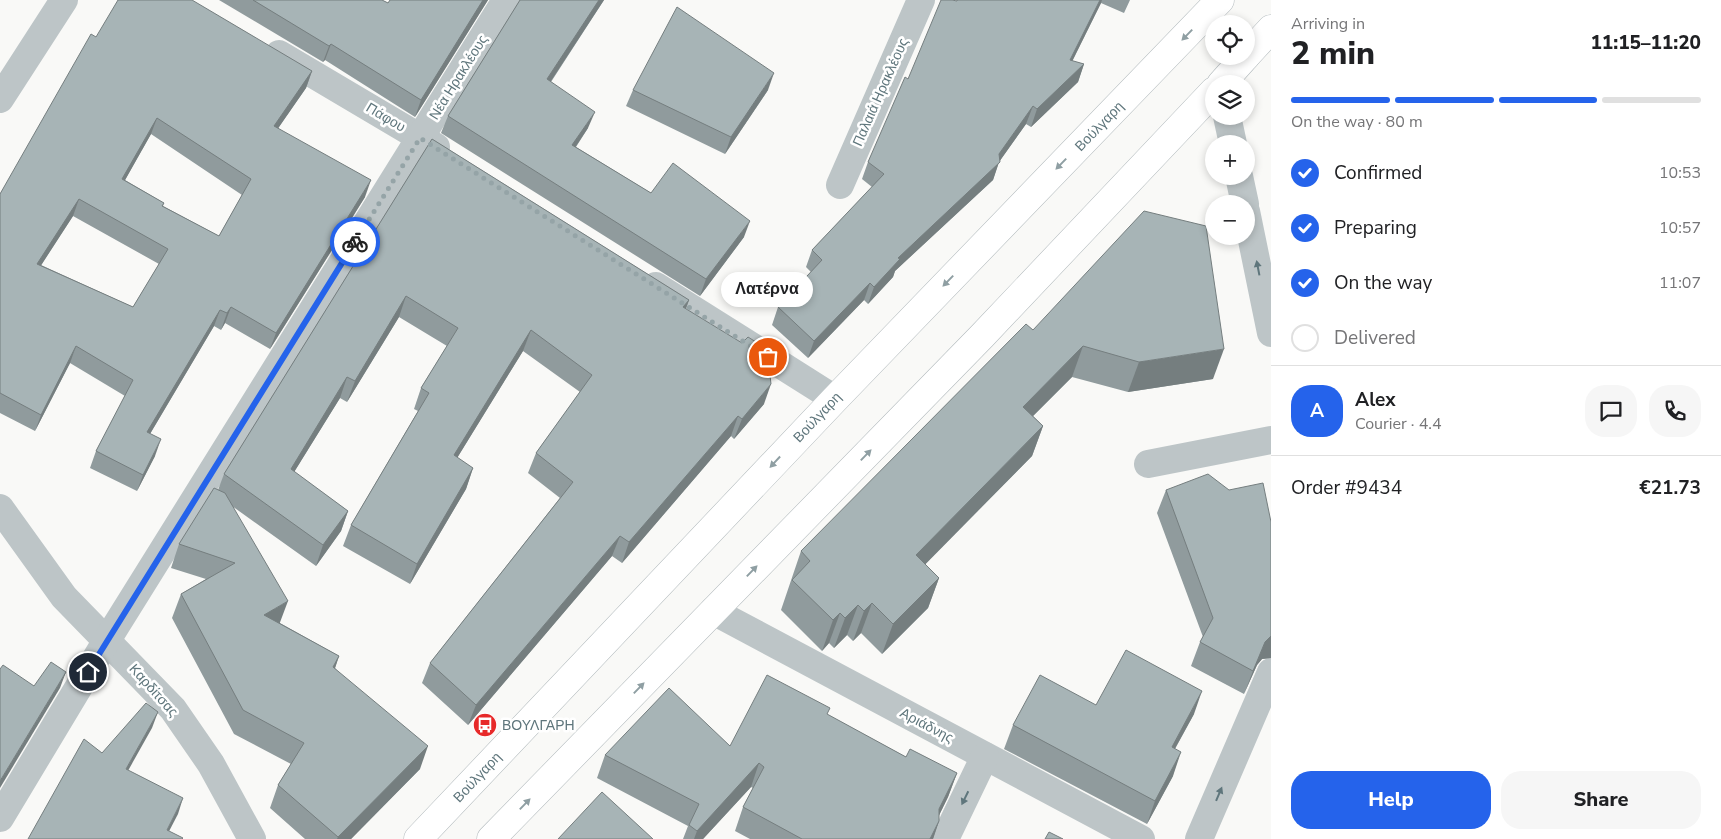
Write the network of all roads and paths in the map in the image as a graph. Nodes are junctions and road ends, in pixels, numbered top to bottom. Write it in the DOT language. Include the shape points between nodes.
graph roads {
  1 [pos="64,0"];
  2 [pos="506,0"];
  3 [pos="921,0"];
  4 [pos="1220,0"];
  5 [pos="1271,29"];
  6 [pos="254,39"];
  7 [pos="1255,46"];
  8 [pos="1238,65"];
  9 [pos="1228,75"];
  10 [pos="0,99"];
  11 [pos="1205,101"];
  12 [pos="420,138"];
  13 [pos="454,159"];
  14 [pos="840,185"];
  15 [pos="1253,245"];
  16 [pos="632,271"];
  17 [pos="1271,333"];
  18 [pos="835,398"];
  19 [pos="1271,440"];
  20 [pos="1148,464"];
  21 [pos="0,508"];
  22 [pos="713,611"];
  23 [pos="108,640"];
  24 [pos="1271,672"];
  25 [pos="985,756"];
  26 [pos="0,818"];
  27 [pos="252,839"];
  28 [pos="418,839"];
  29 [pos="492,839"];
  30 [pos="945,839"];
  31 [pos="1142,839"];
  32 [pos="1199,839"];
  1 -- 10 [label="street"];
  2 -- 12 [label="street, Νέα Ηρακλέους"];
  3 -- 14 [label="street, Παλαιά Ηρακλέους"];
  4 -- 18 [label="main road, Βούλγαρη, one-way"];
  5 -- 7 [label="main road"];
  6 -- 12 [label="street, Πάφου"];
  8 -- 9 [label="main road"];
  22 -- 11 [label="main road, one-way" via="982,336"];
  12 -- 13 [label="street, Πάφου"];
  12 -- 23 [label="street, Νέα Ηρακλέους"];
  17 -- 15 [label="street, one-way"];
  16 -- 18 [label="street"];
  18 -- 28 [label="main road, Βούλγαρη, one-way"];
  19 -- 20 [label="street"];
  21 -- 23 [label="street, Καρδίτσας" via="64,597"];
  22 -- 25 [label="street, Αριάδνης"];
  29 -- 22 [label="main road, one-way"];
  23 -- 26 [label="street, Νέα Ηρακλέους"];
  23 -- 27 [label="street, Καρδίτσας" via="173,709 192,735"];
  32 -- 24 [label="street, one-way"];
  25 -- 30 [label="street, one-way"];
  25 -- 31 [label="street, Αριάδνης"];
}
